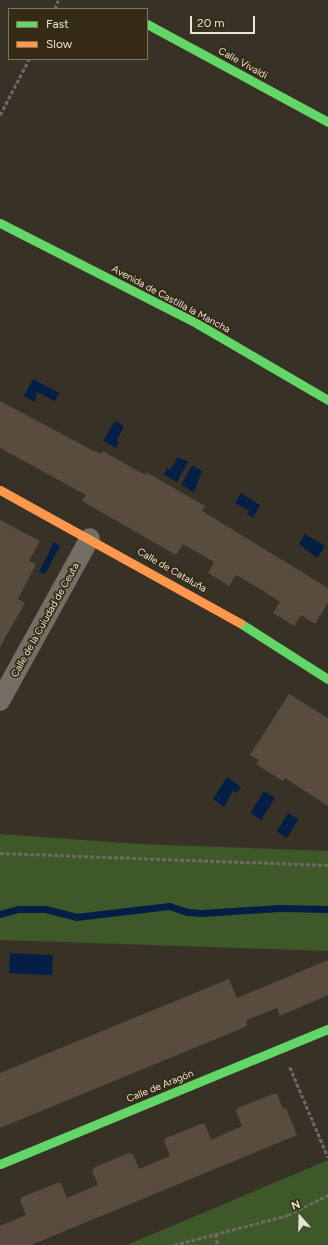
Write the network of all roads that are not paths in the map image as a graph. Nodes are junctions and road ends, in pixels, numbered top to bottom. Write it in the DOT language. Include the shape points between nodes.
graph roads {
  1 [pos="148,25"];
  2 [pos="328,122"];
  3 [pos="0,223"];
  4 [pos="328,400"];
  5 [pos="0,490"];
  6 [pos="90,538"];
  7 [pos="328,679"];
  8 [pos="0,702"];
  9 [pos="328,1029"];
  10 [pos="0,1164"];
  1 -- 2 [label="street, Calle Vivaldi"];
  3 -- 4 [label="street, Avenida de Castilla la Mancha" via="198,324"];
  5 -- 6 [label="street, Calle de Cataluña"];
  6 -- 7 [label="street, Calle de Cataluña" via="213,606"];
  6 -- 8 [label="street, Calle de la Cuiudad de Ceuta"];
  9 -- 10 [label="street, Calle de Aragón"];
}
